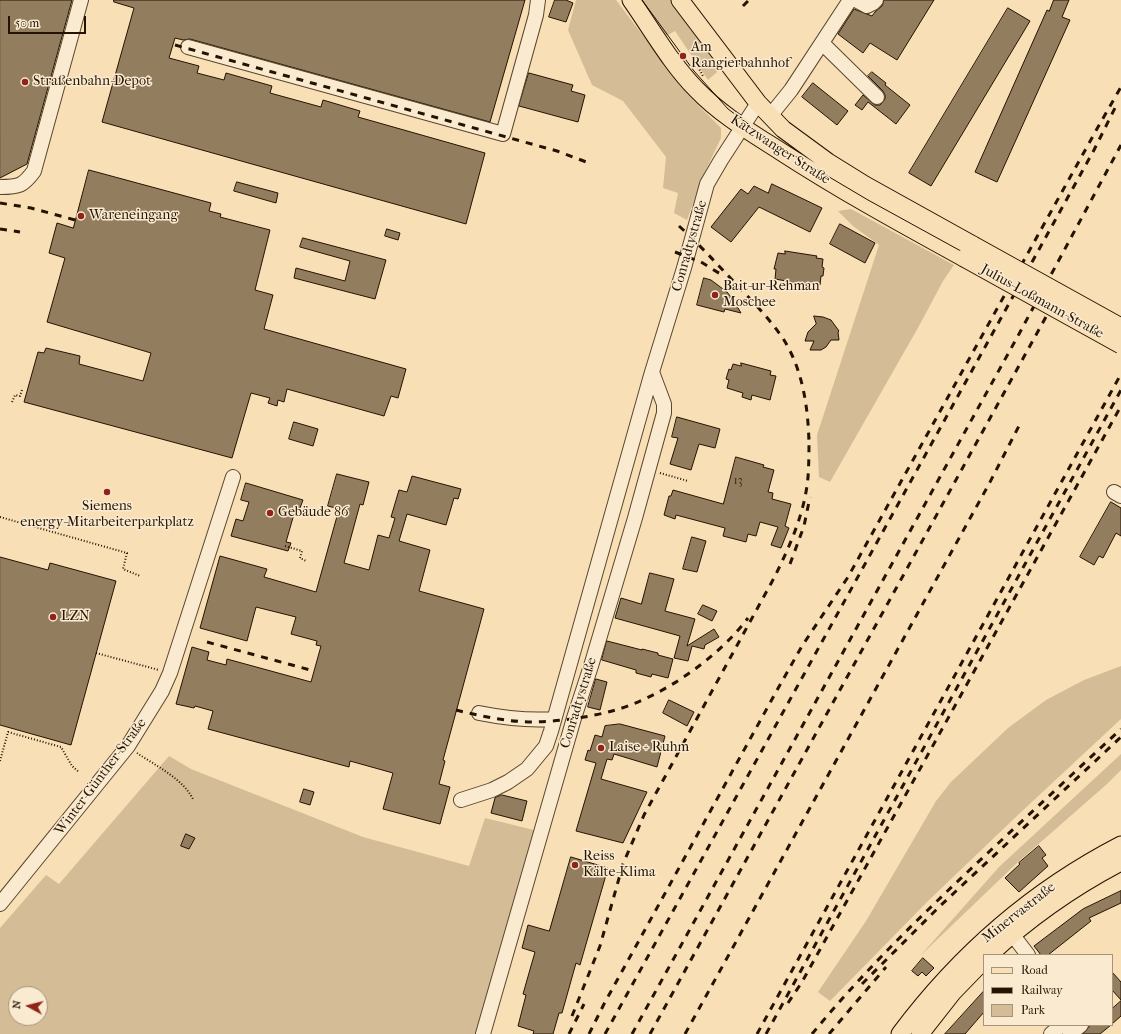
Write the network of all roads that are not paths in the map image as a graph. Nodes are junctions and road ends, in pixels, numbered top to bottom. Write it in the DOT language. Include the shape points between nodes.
graph roads {
  1 [pos="81,0"];
  2 [pos="538,0"];
  3 [pos="631,0"];
  4 [pos="680,0"];
  5 [pos="850,0"];
  6 [pos="856,0"];
  7 [pos="876,0"];
  8 [pos="822,43"];
  9 [pos="188,47"];
  10 [pos="877,97"];
  11 [pos="758,102"];
  12 [pos="770,116"];
  13 [pos="742,126"];
  14 [pos="0,187"];
  15 [pos="968,252"];
  16 [pos="1121,327"];
  17 [pos="1121,345"];
  18 [pos="652,372"];
  19 [pos="233,477"];
  20 [pos="479,713"];
  21 [pos="554,719"];
  22 [pos="461,800"];
  23 [pos="1121,845"];
  24 [pos="1121,862"];
  25 [pos="0,904"];
  26 [pos="1012,934"];
  27 [pos="990,954"];
  28 [pos="1027,954"];
  29 [pos="983,961"];
  30 [pos="1061,1026"];
  31 [pos="1080,1026"];
  32 [pos="483,1034"];
  33 [pos="900,1034"];
  34 [pos="920,1034"];
  35 [pos="1051,1034"];
  36 [pos="1070,1034"];
  1 -- 14 [label="street" via="34,171 26,182 12,187"];
  2 -- 9 [label="street" via="503,134"];
  3 -- 13 [label="main road, Katzwanger Straße" via="692,85 711,104"];
  4 -- 11 [label="main road, Katzwanger Straße"];
  5 -- 8 [label="street"];
  6 -- 7 [label="street" via="867,6"];
  8 -- 10 [label="street"];
  8 -- 12 [label="street" via="791,90"];
  11 -- 12 [label="main road, Katzwanger Straße"];
  11 -- 13 [label="street, Conradtystraße"];
  12 -- 15 [label="main road, Katzwanger Straße" via="799,142 828,162"];
  13 -- 15 [label="main road, Katzwanger Straße" via="851,195"];
  13 -- 18 [label="street, Conradtystraße" via="707,184"];
  15 -- 16 [label="main road, Julius-Loßmann-Straße, bridge"];
  15 -- 17 [label="main road, Julius-Loßmann-Straße, bridge"];
  18 -- 21 [label="street, Conradtystraße"];
  18 -- 32 [label="street, Conradtystraße" via="664,404 664,413"];
  19 -- 25 [label="street, Winter-Günther-Straße" via="162,691 128,746"];
  20 -- 21 [label="street" via="524,720"];
  21 -- 22 [label="street, Conradtystraße" via="546,746 527,769 492,790"];
  23 -- 33 [label="main road, Minervastraße" via="1066,877 1004,923 952,972"];
  24 -- 26 [label="main road, Minervastraße" via="1068,893"];
  26 -- 27 [label="main road, Minervastraße"];
  26 -- 28 [label="street"];
  29 -- 34 [label="main road, Minervastraße" via="953,992"];
  30 -- 35 [label="street"];
  31 -- 36 [label="street"];
}
